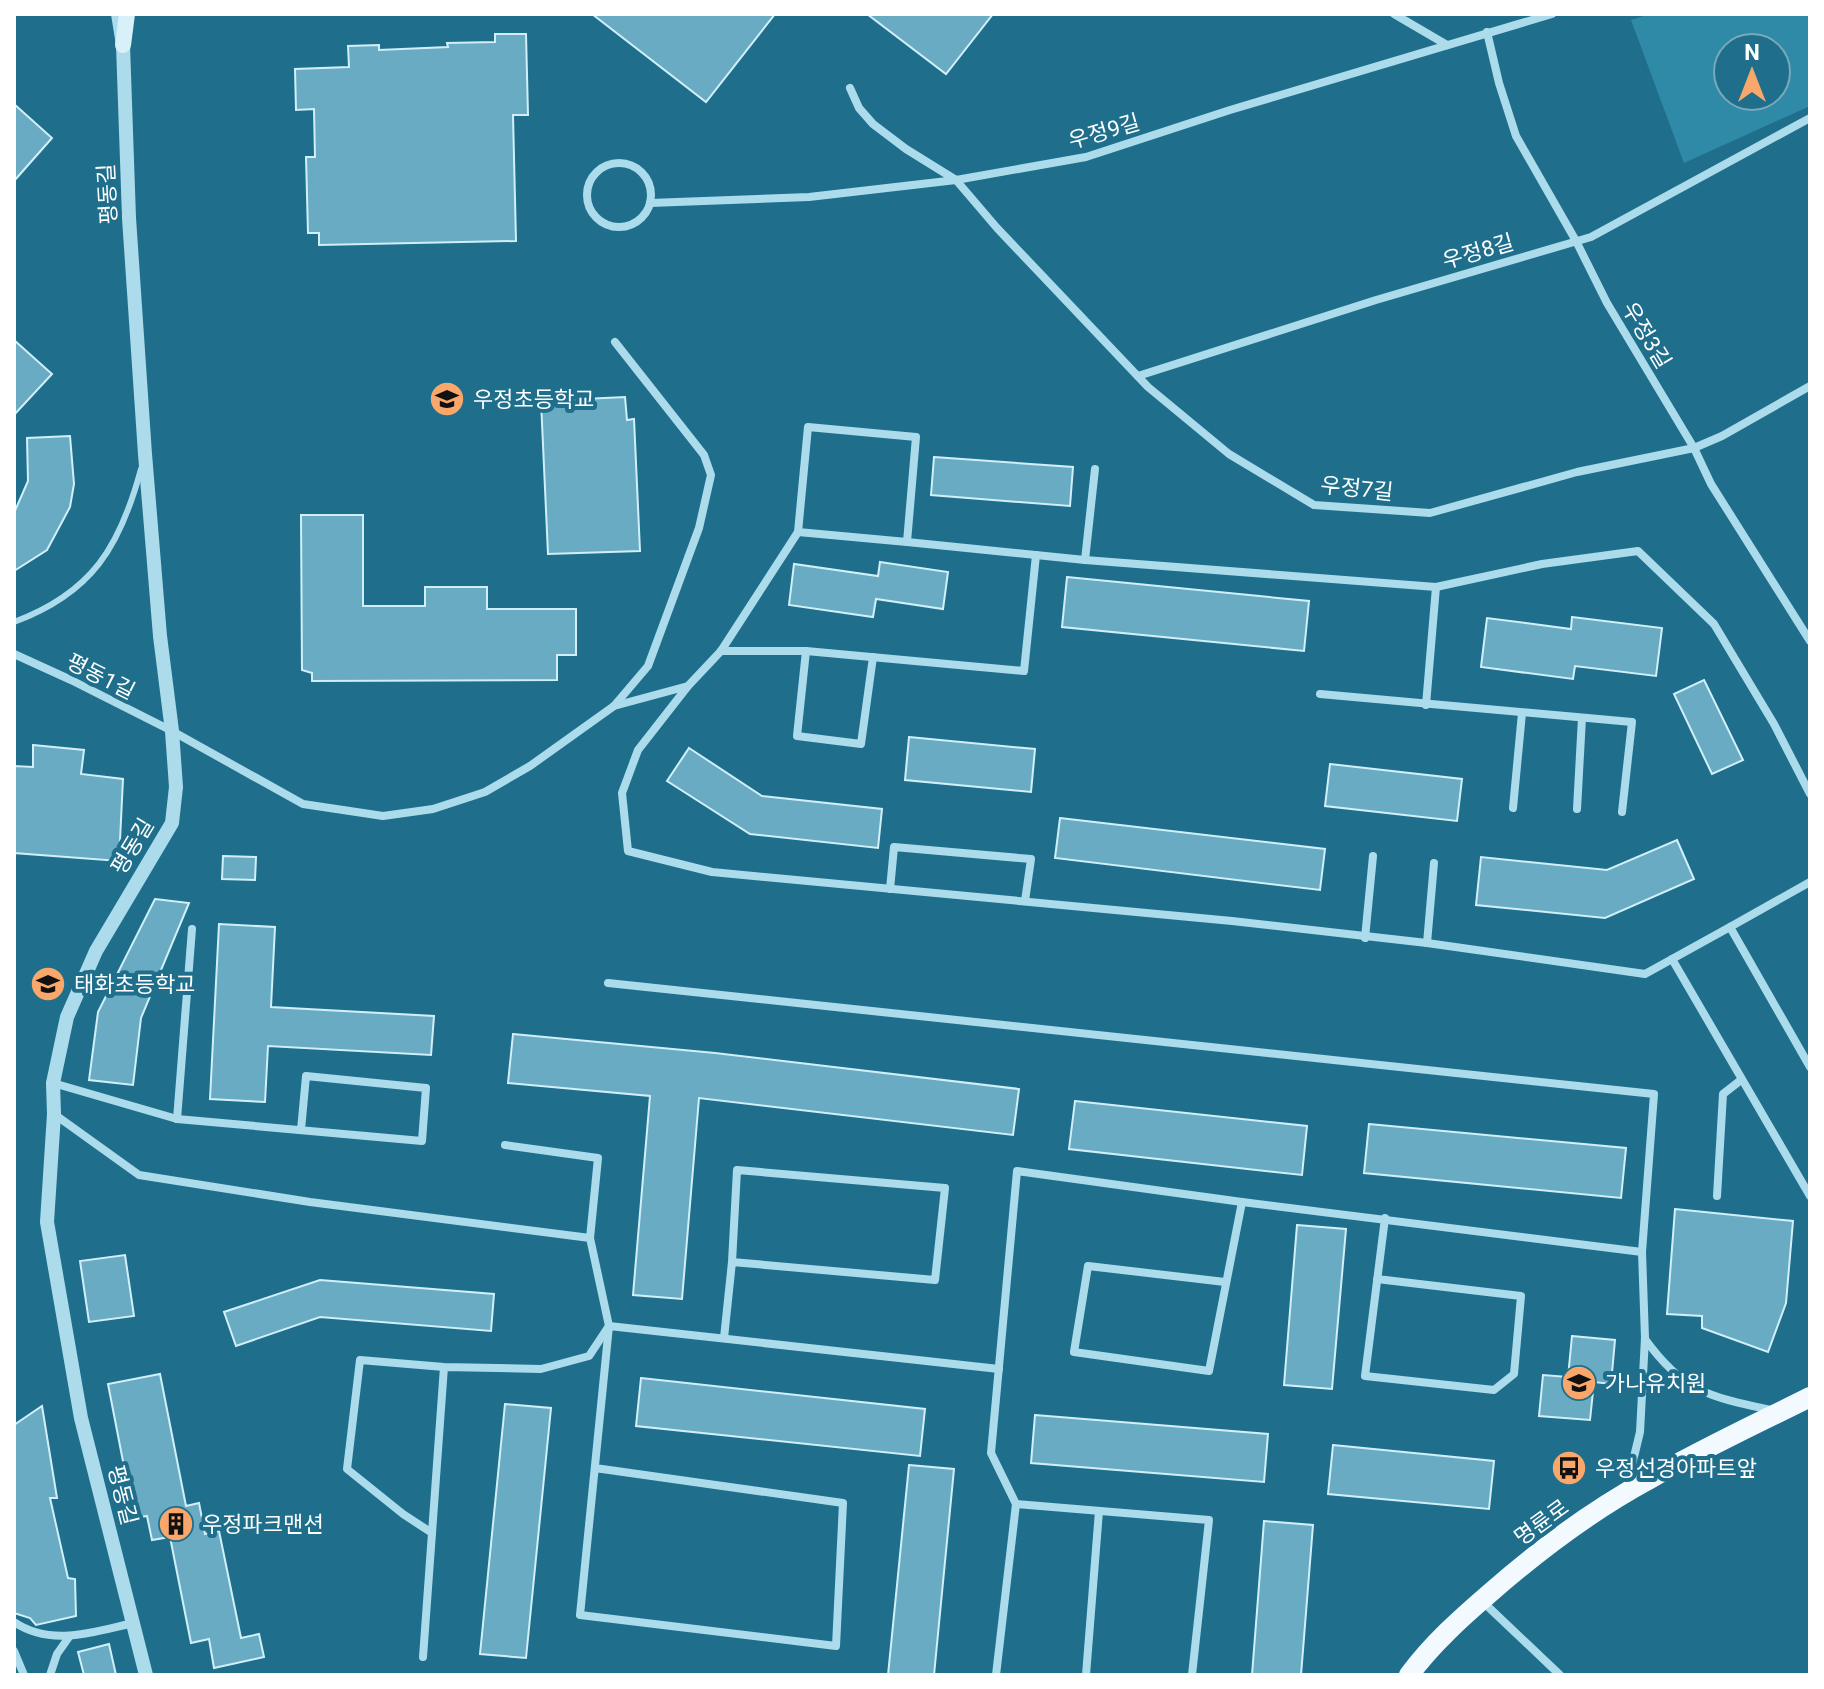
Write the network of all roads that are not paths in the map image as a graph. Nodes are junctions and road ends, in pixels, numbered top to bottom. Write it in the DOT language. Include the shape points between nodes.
graph roads {
  1 [pos="118,14"];
  2 [pos="127,14"];
  3 [pos="1394,14"];
  4 [pos="1552,14"];
  5 [pos="1487,32"];
  6 [pos="123,45"];
  7 [pos="1447,45"];
  8 [pos="850,88"];
  9 [pos="1810,118"];
  10 [pos="956,180"];
  11 [pos="650,203"];
  12 [pos="1576,241"];
  13 [pos="615,342"];
  14 [pos="1138,376"];
  15 [pos="1810,386"];
  16 [pos="1694,448"];
  17 [pos="145,454"];
  18 [pos="1095,469"];
  19 [pos="798,532"];
  20 [pos="907,542"];
  21 [pos="1036,555"];
  22 [pos="1085,560"];
  23 [pos="1436,587"];
  24 [pos="14,622"];
  25 [pos="1807,627"];
  26 [pos="1810,641"];
  27 [pos="721,651"];
  28 [pos="806,651"];
  29 [pos="14,654"];
  30 [pos="873,657"];
  31 [pos="688,686"];
  32 [pos="1320,694"];
  33 [pos="1426,705"];
  34 [pos="614,706"];
  35 [pos="1522,713"];
  36 [pos="1582,718"];
  37 [pos="172,731"];
  38 [pos="1810,794"];
  39 [pos="1513,808"];
  40 [pos="1577,809"];
  41 [pos="1622,812"];
  42 [pos="1373,856"];
  43 [pos="1434,863"];
  44 [pos="1810,882"];
  45 [pos="890,889"];
  46 [pos="1025,901"];
  47 [pos="1730,927"];
  48 [pos="192,929"];
  49 [pos="1365,938"];
  50 [pos="1427,943"];
  51 [pos="1672,959"];
  52 [pos="608,983"];
  53 [pos="1810,1067"];
  54 [pos="1741,1080"];
  55 [pos="53,1083"];
  56 [pos="54,1114"];
  57 [pos="177,1119"];
  58 [pos="301,1130"];
  59 [pos="505,1145"];
  60 [pos="1717,1196"];
  61 [pos="1810,1196"];
  62 [pos="1242,1202"];
  63 [pos="1385,1218"];
  64 [pos="590,1238"];
  65 [pos="1642,1252"];
  66 [pos="732,1262"];
  67 [pos="1377,1279"];
  68 [pos="1225,1282"];
  69 [pos="609,1326"];
  70 [pos="724,1338"];
  71 [pos="1645,1338"];
  72 [pos="444,1367"];
  73 [pos="999,1369"];
  74 [pos="1810,1397"];
  75 [pos="1780,1412"];
  76 [pos="595,1468"];
  77 [pos="1625,1494"];
  78 [pos="1016,1504"];
  79 [pos="1099,1511"];
  80 [pos="432,1533"];
  81 [pos="1481,1601"];
  82 [pos="14,1622"];
  83 [pos="133,1623"];
  84 [pos="69,1637"];
  85 [pos="14,1651"];
  86 [pos="423,1657"];
  87 [pos="24,1675"];
  88 [pos="50,1675"];
  89 [pos="146,1675"];
  90 [pos="996,1675"];
  91 [pos="1086,1675"];
  92 [pos="1192,1675"];
  93 [pos="1409,1675"];
  94 [pos="1560,1675"];
  1 -- 6 [label="street, 평동길"];
  2 -- 6 [label="main road"];
  3 -- 7 [label="street"];
  4 -- 5 [label="street, 우정9길"];
  5 -- 7 [label="street, 우정9길"];
  5 -- 12 [label="street, 우정3길" via="1516,136"];
  6 -- 17 [label="street, 평동길"];
  7 -- 10 [label="street, 우정9길" via="1086,157"];
  8 -- 10 [label="street, 우정7길" via="873,124"];
  9 -- 12 [label="street, 우정8길"];
  10 -- 11 [label="street, 우정9길" via="809,197"];
  10 -- 14 [label="street, 우정7길"];
  11 -- 11 [label="street" via="649,183 626,164 606,165 587,189 591,210 607,224 638,220"];
  12 -- 14 [label="street, 우정8길"];
  12 -- 16 [label="street, 우정3길"];
  13 -- 34 [label="street" via="704,455 711,475 699,528 648,666"];
  14 -- 16 [label="street, 우정7길" via="1229,454 1314,505 1430,513 1577,472"];
  15 -- 16 [label="street, 우정7길"];
  16 -- 25 [label="street, 우정3길" via="1711,484"];
  17 -- 24 [label="lane" via="132,505 103,560 47,610"];
  17 -- 37 [label="street, 평동길"];
  18 -- 22 [label="street"];
  19 -- 20 [label="street"];
  19 -- 20 [label="street" via="808,427 916,437"];
  19 -- 27 [label="street"];
  20 -- 21 [label="street"];
  21 -- 22 [label="street"];
  21 -- 30 [label="street" via="1024,671"];
  22 -- 23 [label="street"];
  23 -- 33 [label="street"];
  23 -- 38 [label="street" via="1542,564 1638,551 1714,624"];
  25 -- 26 [label="street, 우정3길"];
  27 -- 28 [label="street"];
  27 -- 31 [label="street"];
  28 -- 30 [label="street"];
  28 -- 30 [label="street" via="797,736 861,744"];
  29 -- 37 [label="street, 평동1길"];
  31 -- 34 [label="street"];
  31 -- 45 [label="street" via="638,750 622,793 628,851 712,872"];
  32 -- 33 [label="street"];
  33 -- 35 [label="street"];
  34 -- 37 [label="street, 평동1길" via="485,792 433,809 383,816 303,804"];
  35 -- 36 [label="street"];
  35 -- 39 [label="street"];
  36 -- 40 [label="street"];
  36 -- 41 [label="street" via="1632,722"];
  37 -- 55 [label="street, 평동길" via="172,823 96,951 67,1017"];
  42 -- 49 [label="street"];
  43 -- 50 [label="street"];
  44 -- 47 [label="street"];
  45 -- 46 [label="street"];
  45 -- 46 [label="street" via="894,847 1031,859"];
  46 -- 49 [label="street"];
  47 -- 51 [label="street"];
  47 -- 53 [label="street"];
  48 -- 57 [label="street"];
  49 -- 50 [label="street"];
  50 -- 51 [label="street" via="1645,974"];
  51 -- 54 [label="street"];
  52 -- 65 [label="street" via="1654,1094"];
  54 -- 60 [label="street" via="1723,1094"];
  54 -- 61 [label="street"];
  55 -- 56 [label="street, 평동길"];
  55 -- 57 [label="street"];
  56 -- 64 [label="street" via="139,1175"];
  56 -- 83 [label="street, 평동길" via="47,1222 81,1418"];
  57 -- 58 [label="street"];
  58 -- 58 [label="street" via="422,1141 426,1088 306,1076"];
  59 -- 64 [label="street" via="598,1158"];
  62 -- 63 [label="street"];
  62 -- 68 [label="street"];
  62 -- 73 [label="street" via="1017,1171"];
  63 -- 65 [label="street"];
  63 -- 67 [label="street"];
  64 -- 69 [label="street"];
  65 -- 71 [label="street"];
  66 -- 66 [label="street" via="935,1280 945,1188 737,1170"];
  66 -- 70 [label="street"];
  67 -- 67 [label="street" via="1365,1376 1494,1390 1514,1374 1521,1296"];
  68 -- 68 [label="street" via="1209,1371 1074,1352 1088,1266"];
  69 -- 70 [label="street"];
  69 -- 72 [label="street" via="589,1356 541,1369"];
  69 -- 76 [label="street"];
  70 -- 73 [label="street"];
  71 -- 75 [label="street" via="1665,1366 1691,1386 1726,1401"];
  71 -- 77 [label="street" via="1640,1432"];
  72 -- 80 [label="street"];
  72 -- 80 [label="street" via="360,1360 347,1469"];
  73 -- 78 [label="street" via="991,1453"];
  74 -- 75 [label="main road, 명륜로"];
  75 -- 77 [label="main road, 명륜로"];
  76 -- 76 [label="street" via="580,1615 836,1646 843,1503"];
  77 -- 81 [label="main road, 명륜로" via="1523,1564"];
  78 -- 79 [label="street"];
  78 -- 90 [label="street"];
  79 -- 91 [label="street"];
  79 -- 92 [label="street" via="1209,1520"];
  80 -- 86 [label="street"];
  81 -- 93 [label="main road, 명륜로"];
  81 -- 94 [label="street"];
  82 -- 84 [label="street"];
  83 -- 84 [label="street"];
  83 -- 89 [label="street, 평동길"];
  84 -- 88 [label="street"];
  85 -- 87 [label="street"];
}
